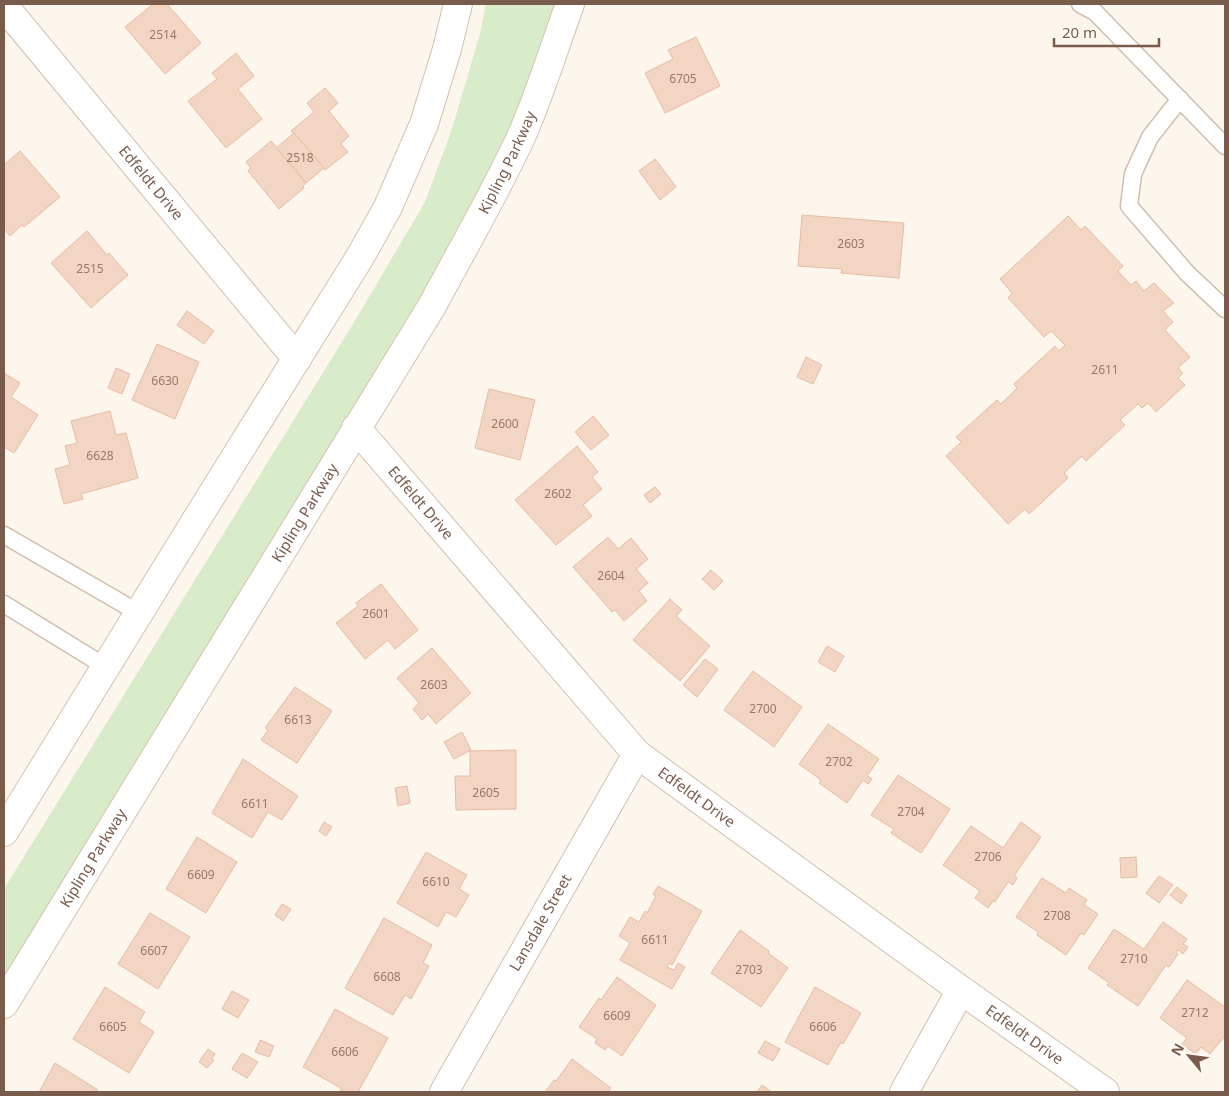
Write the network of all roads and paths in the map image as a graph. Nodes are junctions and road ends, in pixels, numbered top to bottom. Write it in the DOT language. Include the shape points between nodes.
graph roads {
  1 [pos="458,4"];
  2 [pos="570,4"];
  3 [pos="1080,4"];
  4 [pos="4,6"];
  5 [pos="1180,99"];
  6 [pos="1225,146"];
  7 [pos="1225,309"];
  8 [pos="297,359"];
  9 [pos="356,428"];
  10 [pos="4,535"];
  11 [pos="4,604"];
  12 [pos="139,613"];
  13 [pos="106,667"];
  14 [pos="637,754"];
  15 [pos="4,832"];
  16 [pos="961,990"];
  17 [pos="4,1004"];
  18 [pos="444,1092"];
  19 [pos="904,1092"];
  20 [pos="1105,1092"];
  1 -- 8 [label="street" via="448,49 424,124 388,207"];
  2 -- 9 [label="street, Kipling Parkway" via="541,87 495,190 432,306"];
  3 -- 5 [label="lane" via="1096,12"];
  4 -- 8 [label="street, Edfeldt Drive"];
  5 -- 6 [label="lane"];
  5 -- 7 [label="lane" via="1150,137 1133,174 1129,206 1186,273"];
  8 -- 12 [label="street"];
  9 -- 14 [label="street, Edfeldt Drive"];
  9 -- 17 [label="street, Kipling Parkway"];
  10 -- 12 [label="lane"];
  11 -- 13 [label="lane"];
  12 -- 13 [label="street"];
  13 -- 15 [label="street"];
  14 -- 16 [label="street, Edfeldt Drive"];
  14 -- 18 [label="street, Lansdale Street"];
  16 -- 19 [label="street"];
  16 -- 20 [label="street, Edfeldt Drive"];
}
